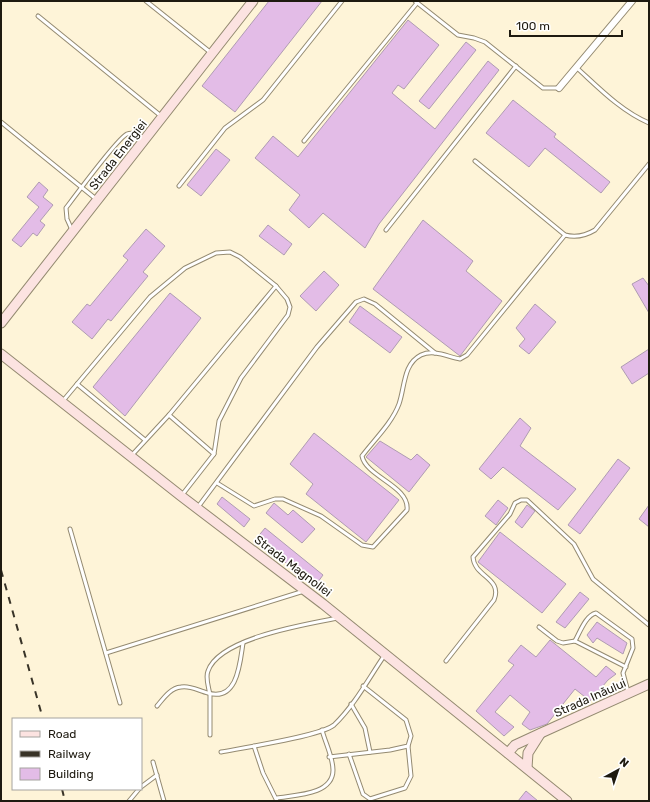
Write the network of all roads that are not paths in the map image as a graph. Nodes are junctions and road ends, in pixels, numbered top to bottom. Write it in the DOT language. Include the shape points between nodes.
graph roads {
  1 [pos="146,1"];
  2 [pos="253,1"];
  3 [pos="342,1"];
  4 [pos="632,1"];
  5 [pos="416,2"];
  6 [pos="38,16"];
  7 [pos="212,54"];
  8 [pos="516,66"];
  9 [pos="577,68"];
  10 [pos="559,88"];
  11 [pos="162,117"];
  12 [pos="1,122"];
  13 [pos="649,123"];
  14 [pos="146,138"];
  15 [pos="304,141"];
  16 [pos="475,161"];
  17 [pos="649,164"];
  18 [pos="179,186"];
  19 [pos="82,188"];
  20 [pos="98,200"];
  21 [pos="72,230"];
  22 [pos="386,230"];
  23 [pos="565,235"];
  24 [pos="276,286"];
  25 [pos="1,323"];
  26 [pos="435,353"];
  27 [pos="1,354"];
  28 [pos="77,384"];
  29 [pos="62,402"];
  30 [pos="169,415"];
  31 [pos="145,440"];
  32 [pos="214,454"];
  33 [pos="131,456"];
  34 [pos="216,483"];
  35 [pos="181,496"];
  36 [pos="197,509"];
  37 [pos="70,529"];
  38 [pos="306,591"];
  39 [pos="340,618"];
  40 [pos="649,625"];
  41 [pos="539,627"];
  42 [pos="575,641"];
  43 [pos="243,643"];
  44 [pos="106,653"];
  45 [pos="385,654"];
  46 [pos="446,661"];
  47 [pos="626,668"];
  48 [pos="649,684"];
  49 [pos="363,686"];
  50 [pos="210,694"];
  51 [pos="628,694"];
  52 [pos="120,703"];
  53 [pos="351,704"];
  54 [pos="157,706"];
  55 [pos="322,730"];
  56 [pos="541,733"];
  57 [pos="210,735"];
  58 [pos="254,746"];
  59 [pos="408,746"];
  60 [pos="221,752"];
  61 [pos="370,752"];
  62 [pos="508,752"];
  63 [pos="349,754"];
  64 [pos="329,757"];
  65 [pos="153,762"];
  66 [pos="527,768"];
  67 [pos="157,775"];
  68 [pos="142,786"];
  69 [pos="138,790"];
  70 [pos="277,800"];
  71 [pos="129,801"];
  72 [pos="164,801"];
  73 [pos="567,801"];
  1 -- 7 [label="lane"];
  2 -- 7 [label="main road, Strada Energiei"];
  3 -- 18 [label="lane" via="262,100 225,128"];
  4 -- 9 [label="street"];
  5 -- 8 [label="lane" via="450,30 458,35 485,42"];
  5 -- 15 [label="lane"];
  6 -- 11 [label="lane"];
  7 -- 11 [label="main road, Strada Energiei"];
  8 -- 10 [label="lane" via="543,88"];
  8 -- 22 [label="lane"];
  9 -- 10 [label="street"];
  9 -- 13 [label="lane" via="613,100 637,118"];
  11 -- 14 [label="main road, Strada Energiei"];
  12 -- 19 [label="lane"];
  14 -- 19 [label="lane" via="134,133 123,137"];
  14 -- 20 [label="main road, Strada Energiei"];
  16 -- 23 [label="lane"];
  17 -- 23 [label="lane" via="595,230 587,235"];
  19 -- 20 [label="lane"];
  19 -- 21 [label="lane" via="66,208"];
  20 -- 21 [label="main road, Strada Energiei"];
  21 -- 25 [label="main road, Strada Energiei"];
  23 -- 26 [label="lane" via="467,355 460,359"];
  24 -- 28 [label="lane" via="240,256 230,252 216,253 185,268 150,297"];
  24 -- 30 [label="lane"];
  24 -- 32 [label="lane" via="287,299 290,307 288,315 241,378 219,421"];
  26 -- 34 [label="lane" via="375,304 364,299 356,302 317,346"];
  26 -- 34 [label="lane" via="420,356 407,369 400,403 362,456 366,464 404,496 408,505 407,510 373,547 362,545 322,516 283,499 254,506"];
  27 -- 29 [label="main road, Strada Magnoliei"];
  28 -- 29 [label="lane"];
  28 -- 31 [label="lane"];
  29 -- 33 [label="main road, Strada Magnoliei"];
  30 -- 31 [label="lane"];
  30 -- 32 [label="lane"];
  31 -- 33 [label="lane"];
  32 -- 35 [label="lane"];
  33 -- 35 [label="main road, Strada Magnoliei"];
  34 -- 36 [label="lane"];
  35 -- 36 [label="main road, Strada Magnoliei"];
  36 -- 38 [label="main road, Strada Magnoliei"];
  37 -- 44 [label="lane"];
  38 -- 39 [label="main road, Strada Magnoliei"];
  38 -- 44 [label="lane"];
  39 -- 43 [label="lane" via="284,629"];
  39 -- 45 [label="main road, Strada Magnoliei"];
  40 -- 46 [label="lane" via="593,579 574,544 527,500 521,500 515,503 510,514 473,557 476,568 491,581 497,594"];
  41 -- 42 [label="lane" via="557,641"];
  42 -- 47 [label="lane"];
  42 -- 47 [label="lane" via="588,618 596,613 632,639 633,648"];
  43 -- 50 [label="lane" via="233,686 221,693"];
  43 -- 50 [label="lane" via="212,661 207,672"];
  44 -- 52 [label="lane"];
  45 -- 49 [label="lane"];
  45 -- 62 [label="main road, Strada Magnoliei"];
  47 -- 51 [label="lane" via="623,678"];
  48 -- 51 [label="main road, Strada Inăului"];
  49 -- 53 [label="lane"];
  49 -- 59 [label="lane" via="406,720 411,736"];
  50 -- 54 [label="lane" via="180,686"];
  50 -- 57 [label="lane"];
  51 -- 56 [label="main road, Strada Inăului"];
  53 -- 55 [label="lane" via="333,726"];
  53 -- 61 [label="lane" via="365,728"];
  55 -- 58 [label="lane"];
  55 -- 64 [label="lane"];
  56 -- 62 [label="main road, Strada Inăului" via="515,745"];
  56 -- 66 [label="main road" via="530,747"];
  58 -- 60 [label="lane"];
  58 -- 70 [label="lane"];
  59 -- 61 [label="lane"];
  59 -- 63 [label="lane" via="411,776 405,788 370,799 364,794"];
  61 -- 63 [label="lane"];
  62 -- 66 [label="main road, Strada Magnoliei"];
  63 -- 64 [label="lane"];
  64 -- 70 [label="lane" via="333,768 332,778 325,786"];
  65 -- 67 [label="lane"];
  66 -- 73 [label="main road, Strada Magnoliei"];
  67 -- 68 [label="lane"];
  67 -- 72 [label="lane"];
  69 -- 71 [label="lane"];
}
